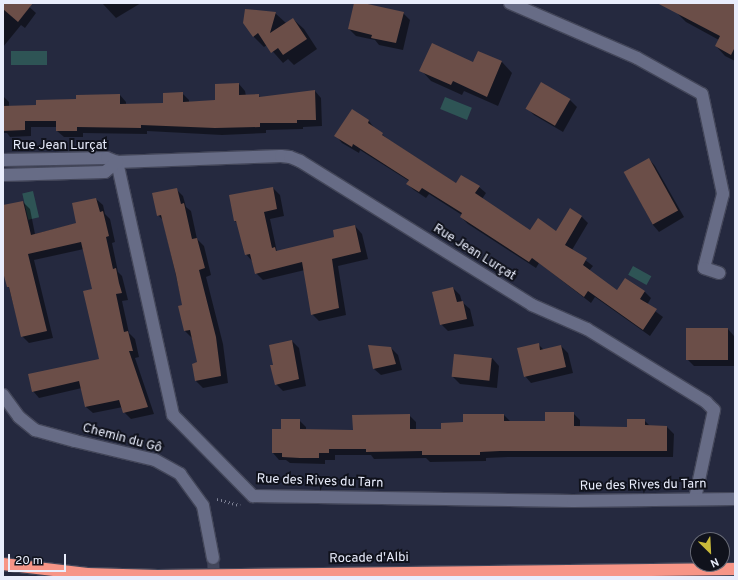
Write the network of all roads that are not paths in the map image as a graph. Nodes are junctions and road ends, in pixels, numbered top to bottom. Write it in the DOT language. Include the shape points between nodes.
graph roads {
  1 [pos="510,3"];
  2 [pos="3,160"];
  3 [pos="117,162"];
  4 [pos="3,175"];
  5 [pos="718,273"];
  6 [pos="3,395"];
  7 [pos="695,499"];
  8 [pos="735,499"];
  9 [pos="213,558"];
  10 [pos="3,564"];
  11 [pos="735,569"];
  1 -- 5 [label="street" via="637,58 702,94 724,194 704,268"];
  2 -- 3 [label="street, Rue Jean Lurçat" via="107,158"];
  3 -- 4 [label="street, Rue Jean Lurçat" via="105,172"];
  3 -- 7 [label="street, Rue Jean Lurçat" via="290,157 532,305 587,329 706,402 714,410"];
  3 -- 7 [label="street, Rue des Rives du Tarn" via="173,415 253,496 573,501"];
  6 -- 9 [label="street, Chemin du Gô" via="19,417 34,430 155,460 180,474 203,506"];
  7 -- 8 [label="street, Rue des Rives du Tarn"];
  10 -- 11 [label="highway, Rocade d'Albi" via="87,574 158,576"];
}
